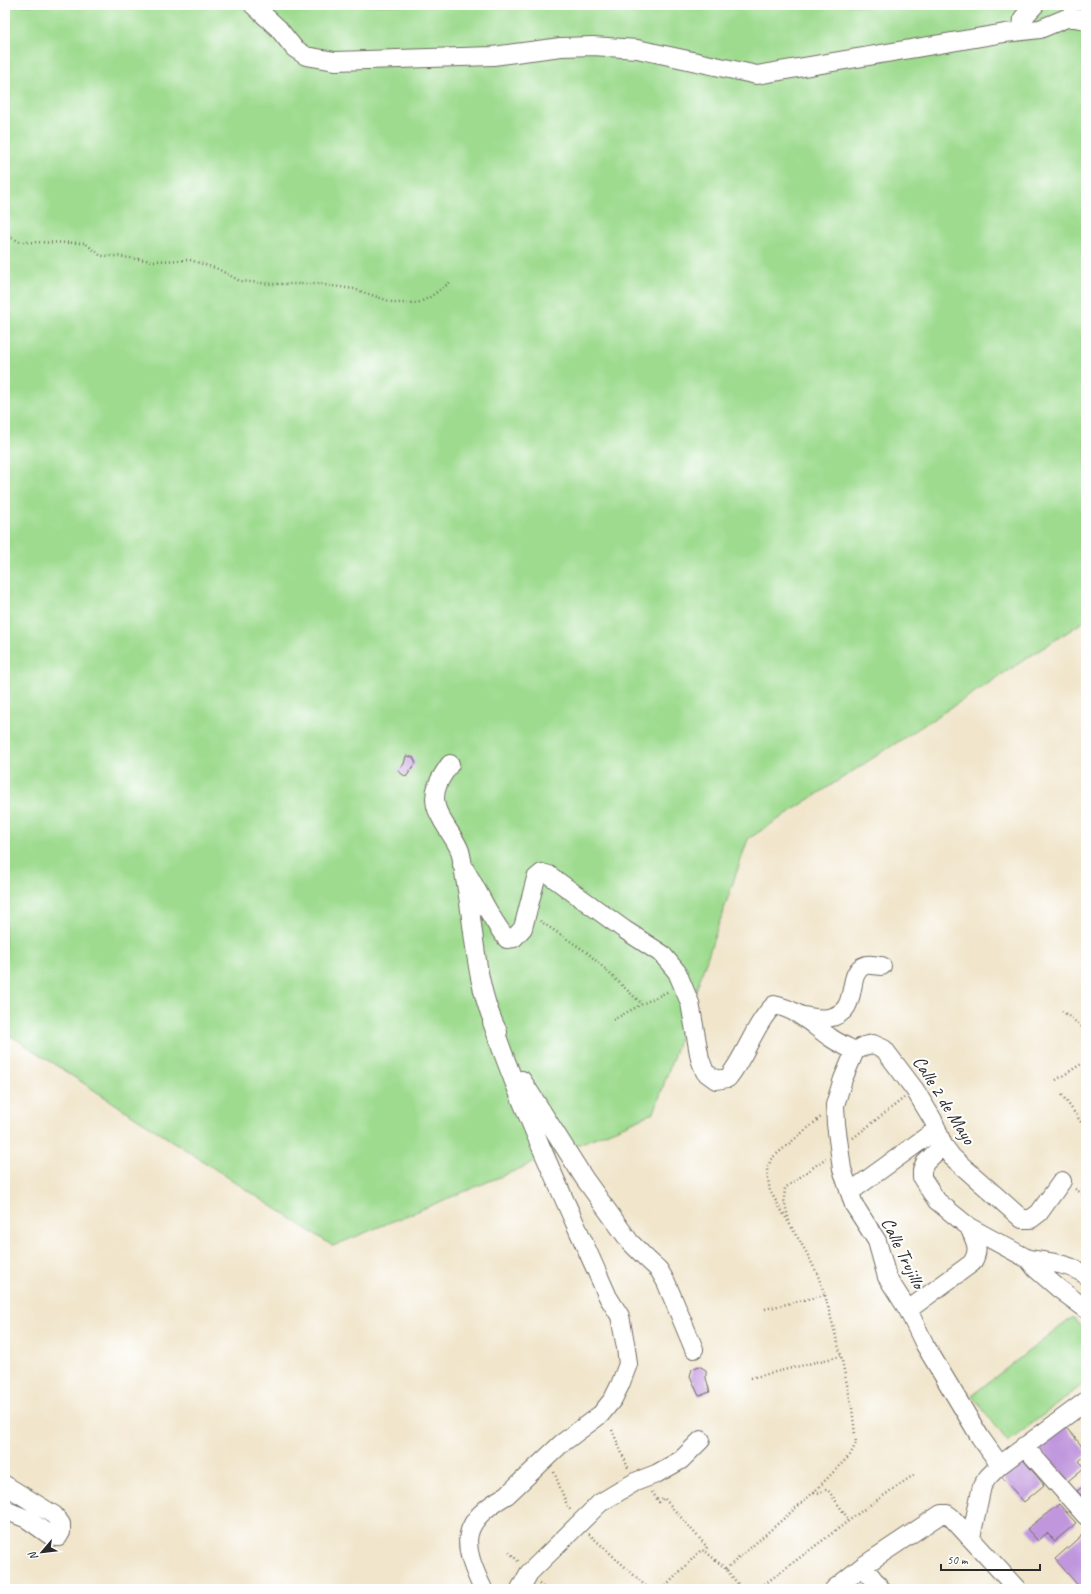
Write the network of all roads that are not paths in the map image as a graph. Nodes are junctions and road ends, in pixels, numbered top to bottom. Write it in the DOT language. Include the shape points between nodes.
graph roads {
  1 [pos="253,5"];
  2 [pos="1035,5"];
  3 [pos="1086,20"];
  4 [pos="1022,31"];
  5 [pos="450,764"];
  6 [pos="462,865"];
  7 [pos="882,966"];
  8 [pos="802,1016"];
  9 [pos="492,1022"];
  10 [pos="852,1058"];
  11 [pos="940,1137"];
  12 [pos="1062,1180"];
  13 [pos="850,1192"];
  14 [pos="970,1227"];
  15 [pos="1028,1259"];
  16 [pos="1086,1275"];
  17 [pos="1086,1309"];
  18 [pos="908,1310"];
  19 [pos="694,1349"];
  20 [pos="1086,1401"];
  21 [pos="701,1440"];
  22 [pos="1024,1446"];
  23 [pos="1000,1465"];
  24 [pos="5,1485"];
  25 [pos="5,1510"];
  26 [pos="1086,1516"];
  27 [pos="971,1537"];
  28 [pos="863,1566"];
  29 [pos="483,1589"];
  30 [pos="520,1589"];
  31 [pos="834,1589"];
  32 [pos="881,1589"];
  33 [pos="1017,1589"];
  1 -- 4 [label="street" via="278,28 294,48 306,56 335,61 493,56 561,47 593,46 637,49 757,75"];
  2 -- 4 [label="street" via="1024,18"];
  3 -- 4 [label="street" via="1069,17 1040,29"];
  5 -- 6 [label="street" via="439,780 435,792 436,806 460,851"];
  6 -- 8 [label="street" via="507,939 514,938 523,928 536,878 542,873 549,875 662,954 677,972 690,1003 700,1059 705,1072 716,1080 728,1078 738,1066 766,1014 774,1005 786,1007"];
  6 -- 9 [label="street" via="475,951"];
  7 -- 8 [label="street" via="867,965 859,969 854,979 850,1002 836,1016 826,1019"];
  8 -- 10 [label="street"];
  9 -- 19 [label="street" via="516,1069 584,1178 630,1242 659,1270"];
  9 -- 29 [label="street" via="535,1132 608,1297 620,1316 628,1364 613,1399 601,1414 561,1444 507,1495 474,1520 469,1530 468,1552"];
  10 -- 11 [label="street, Calle 2 de Mayo" via="864,1046 873,1044 884,1049 909,1080"];
  10 -- 13 [label="street, Calle Trujillo" via="835,1105 842,1169"];
  11 -- 12 [label="street, Calle 2 de Mayo" via="952,1157 1022,1219 1031,1219 1039,1213"];
  11 -- 13 [label="street"];
  11 -- 14 [label="street" via="922,1170 922,1178 937,1201"];
  13 -- 18 [label="street, Calle Trujillo" via="854,1205 878,1241 887,1277"];
  14 -- 15 [label="street"];
  14 -- 18 [label="street" via="978,1250 972,1263"];
  15 -- 16 [label="street" via="1065,1264"];
  15 -- 17 [label="street" via="1058,1288"];
  18 -- 23 [label="street, Calle Trujillo" via="952,1394"];
  20 -- 22 [label="street"];
  21 -- 30 [label="street" via="681,1460 635,1482 600,1503 529,1573"];
  22 -- 23 [label="street"];
  22 -- 26 [label="street"];
  23 -- 27 [label="street" via="982,1486"];
  24 -- 25 [label="street" via="54,1515 61,1524 61,1532 58,1537 51,1536 27,1520"];
  27 -- 28 [label="street" via="951,1517 942,1514"];
  27 -- 33 [label="street"];
  28 -- 31 [label="street"];
  28 -- 32 [label="street"];
}
